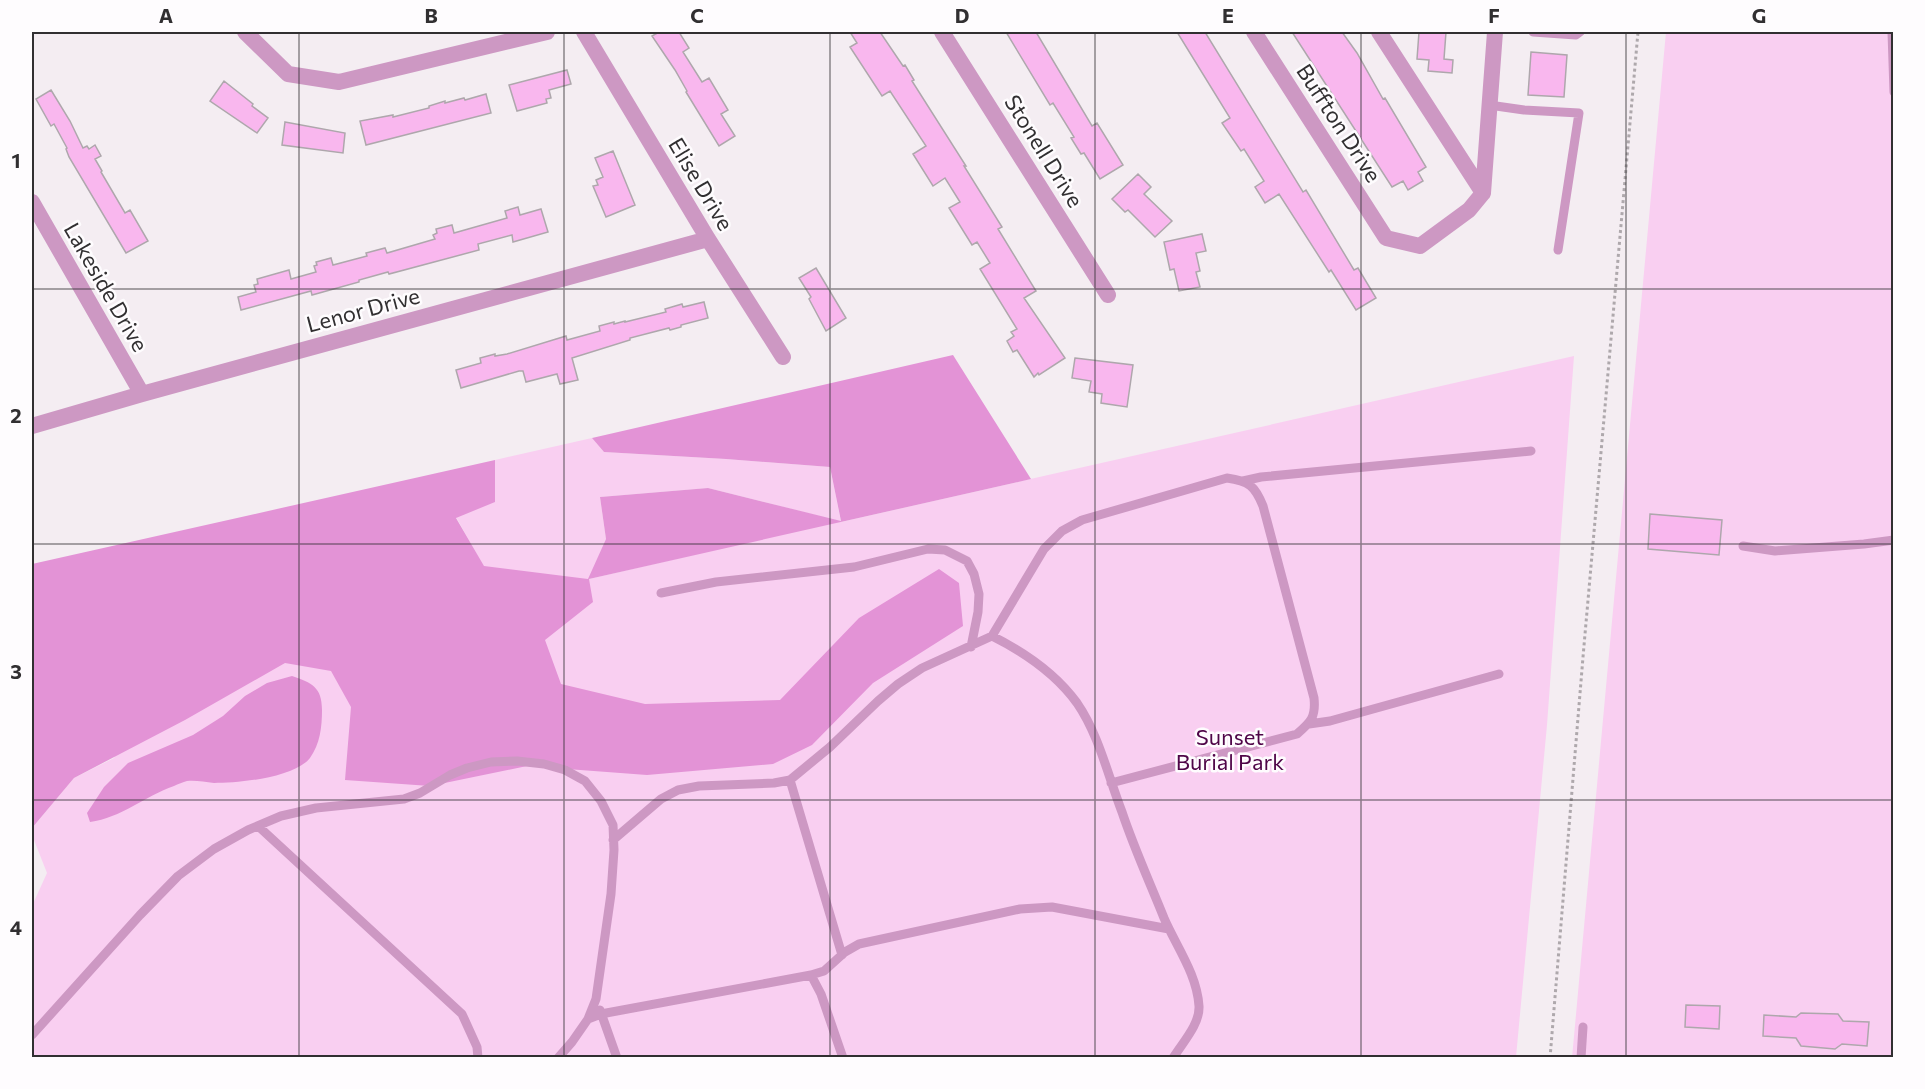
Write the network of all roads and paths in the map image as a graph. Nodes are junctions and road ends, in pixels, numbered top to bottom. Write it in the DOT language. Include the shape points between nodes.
graph roads {
  1 [pos="245,32"];
  2 [pos="547,32"];
  3 [pos="584,32"];
  4 [pos="942,32"];
  5 [pos="1254,32"];
  6 [pos="1379,32"];
  7 [pos="1495,32"];
  8 [pos="1533,32"];
  9 [pos="1580,32"];
  10 [pos="1638,32"];
  11 [pos="1892,32"];
  12 [pos="1893,92"];
  13 [pos="1489,105"];
  14 [pos="1483,193"];
  15 [pos="32,202"];
  16 [pos="708,240"];
  17 [pos="1558,250"];
  18 [pos="1108,295"];
  19 [pos="783,357"];
  20 [pos="142,394"];
  21 [pos="32,426"];
  22 [pos="1531,451"];
  23 [pos="1243,480"];
  24 [pos="1893,540"];
  25 [pos="1743,546"];
  26 [pos="661,593"];
  27 [pos="992,636"];
  28 [pos="971,647"];
  29 [pos="1499,674"];
  30 [pos="1309,723"];
  31 [pos="790,780"];
  32 [pos="1111,783"];
  33 [pos="258,826"];
  34 [pos="613,840"];
  35 [pos="1169,929"];
  36 [pos="842,955"];
  37 [pos="811,975"];
  38 [pos="596,999"];
  39 [pos="601,1014"];
  40 [pos="588,1019"];
  41 [pos="1583,1027"];
  42 [pos="32,1035"];
  43 [pos="478,1058"];
  44 [pos="558,1058"];
  45 [pos="617,1058"];
  46 [pos="843,1058"];
  47 [pos="1173,1058"];
  48 [pos="1550,1058"];
  49 [pos="1581,1058"];
  1 -- 2 [label="street" via="288,74 339,82"];
  3 -- 16 [label="street, Elise Drive"];
  4 -- 18 [label="street, Stonell Drive"];
  5 -- 14 [label="street, Buffton Drive" via="1386,238 1420,246 1469,210"];
  6 -- 14 [label="street"];
  7 -- 13 [label="street"];
  8 -- 9 [label="lane"];
  10 -- 48 [label="path"];
  11 -- 12 [label="lane"];
  13 -- 14 [label="street"];
  13 -- 17 [label="lane" via="1579,113"];
  15 -- 20 [label="street, Lakeside Drive"];
  16 -- 19 [label="street, Elise Drive"];
  16 -- 20 [label="street, Lenor Drive"];
  20 -- 21 [label="street, Lenor Drive"];
  22 -- 23 [label="lane"];
  23 -- 27 [label="lane" via="1227,478 1082,520 1062,531 1044,549"];
  23 -- 30 [label="lane" via="1257,490 1263,506 1314,698 1315,711"];
  24 -- 25 [label="lane" via="1775,551"];
  26 -- 28 [label="lane" via="716,582 854,567 928,549 945,550 967,561 974,574 979,594"];
  27 -- 28 [label="lane"];
  27 -- 32 [label="lane" via="1020,650 1076,702 1091,728"];
  28 -- 31 [label="lane" via="949,654 898,684"];
  29 -- 30 [label="lane" via="1330,721"];
  30 -- 32 [label="lane" via="1297,734"];
  31 -- 34 [label="lane" via="678,790"];
  31 -- 36 [label="lane"];
  32 -- 35 [label="lane"];
  33 -- 34 [label="lane" via="316,808 404,799 467,768 517,761 565,770 585,781 613,825"];
  33 -- 42 [label="lane" via="214,849 178,876"];
  33 -- 43 [label="lane" via="462,1014"];
  34 -- 38 [label="lane"];
  35 -- 36 [label="lane" via="1052,907 1020,909 859,944"];
  35 -- 47 [label="lane" via="1196,984 1199,1007 1198,1019"];
  36 -- 37 [label="lane" via="824,971"];
  37 -- 39 [label="lane"];
  37 -- 46 [label="lane"];
  38 -- 39 [label="lane"];
  38 -- 40 [label="lane"];
  39 -- 40 [label="lane"];
  39 -- 45 [label="lane"];
  40 -- 44 [label="lane"];
  41 -- 49 [label="lane"];
}
